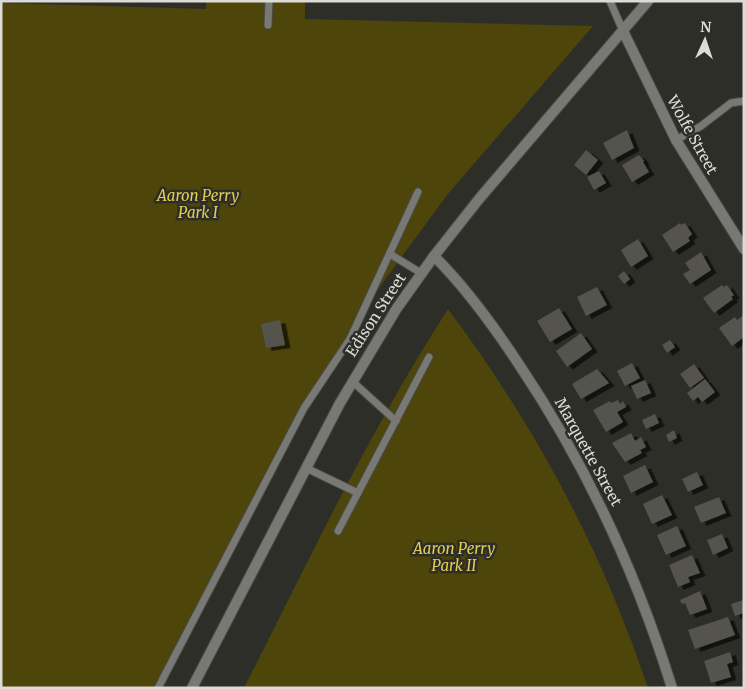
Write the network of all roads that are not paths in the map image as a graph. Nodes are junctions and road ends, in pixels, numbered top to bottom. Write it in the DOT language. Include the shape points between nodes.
graph roads {
  1 [pos="269,1"];
  2 [pos="610,1"];
  3 [pos="648,1"];
  4 [pos="268,25"];
  5 [pos="623,31"];
  6 [pos="744,101"];
  7 [pos="676,140"];
  8 [pos="418,192"];
  9 [pos="744,249"];
  10 [pos="390,254"];
  11 [pos="434,256"];
  12 [pos="421,273"];
  13 [pos="429,357"];
  14 [pos="352,381"];
  15 [pos="396,421"];
  16 [pos="306,468"];
  17 [pos="358,493"];
  18 [pos="338,531"];
  19 [pos="158,688"];
  20 [pos="192,688"];
  21 [pos="672,688"];
  1 -- 4 [label="lane"];
  2 -- 5 [label="lane"];
  3 -- 5 [label="street, Edison Street"];
  5 -- 7 [label="street, Wolfe Street"];
  5 -- 11 [label="street, Edison Street"];
  6 -- 7 [label="lane" via="731,103"];
  7 -- 9 [label="street, Wolfe Street"];
  8 -- 10 [label="lane"];
  10 -- 12 [label="lane"];
  10 -- 19 [label="lane" via="350,339 304,408"];
  11 -- 12 [label="street, Edison Street"];
  11 -- 21 [label="street, Marquette Street" via="463,288 507,347 581,466 635,581"];
  12 -- 14 [label="street, Edison Street"];
  13 -- 15 [label="lane"];
  14 -- 15 [label="lane"];
  14 -- 16 [label="street, Edison Street"];
  15 -- 17 [label="lane"];
  16 -- 17 [label="lane"];
  16 -- 20 [label="street, Edison Street"];
  17 -- 18 [label="lane"];
}
